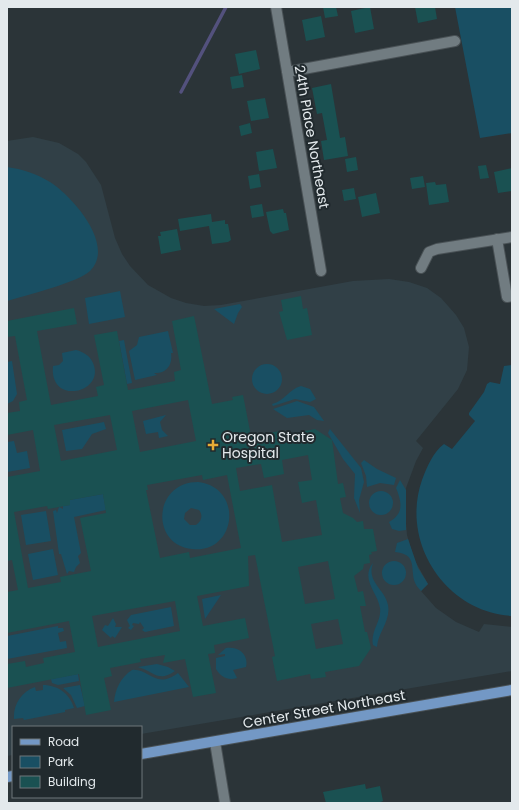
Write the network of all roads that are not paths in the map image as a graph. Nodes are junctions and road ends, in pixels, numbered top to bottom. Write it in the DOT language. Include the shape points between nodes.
graph roads {
  1 [pos="276,7"];
  2 [pos="455,41"];
  3 [pos="287,72"];
  4 [pos="512,237"];
  5 [pos="497,239"];
  6 [pos="421,268"];
  7 [pos="321,271"];
  8 [pos="510,297"];
  9 [pos="512,690"];
  10 [pos="215,742"];
  11 [pos="142,754"];
  12 [pos="225,803"];
  1 -- 3 [label="street, 24th Place Northeast"];
  2 -- 3 [label="street"];
  3 -- 7 [label="street, 24th Place Northeast"];
  4 -- 5 [label="street"];
  5 -- 6 [label="street" via="429,252"];
  5 -- 8 [label="street"];
  9 -- 10 [label="main road, Center Street Northeast"];
  10 -- 11 [label="main road, Center Street Northeast"];
  10 -- 12 [label="street"];
}
